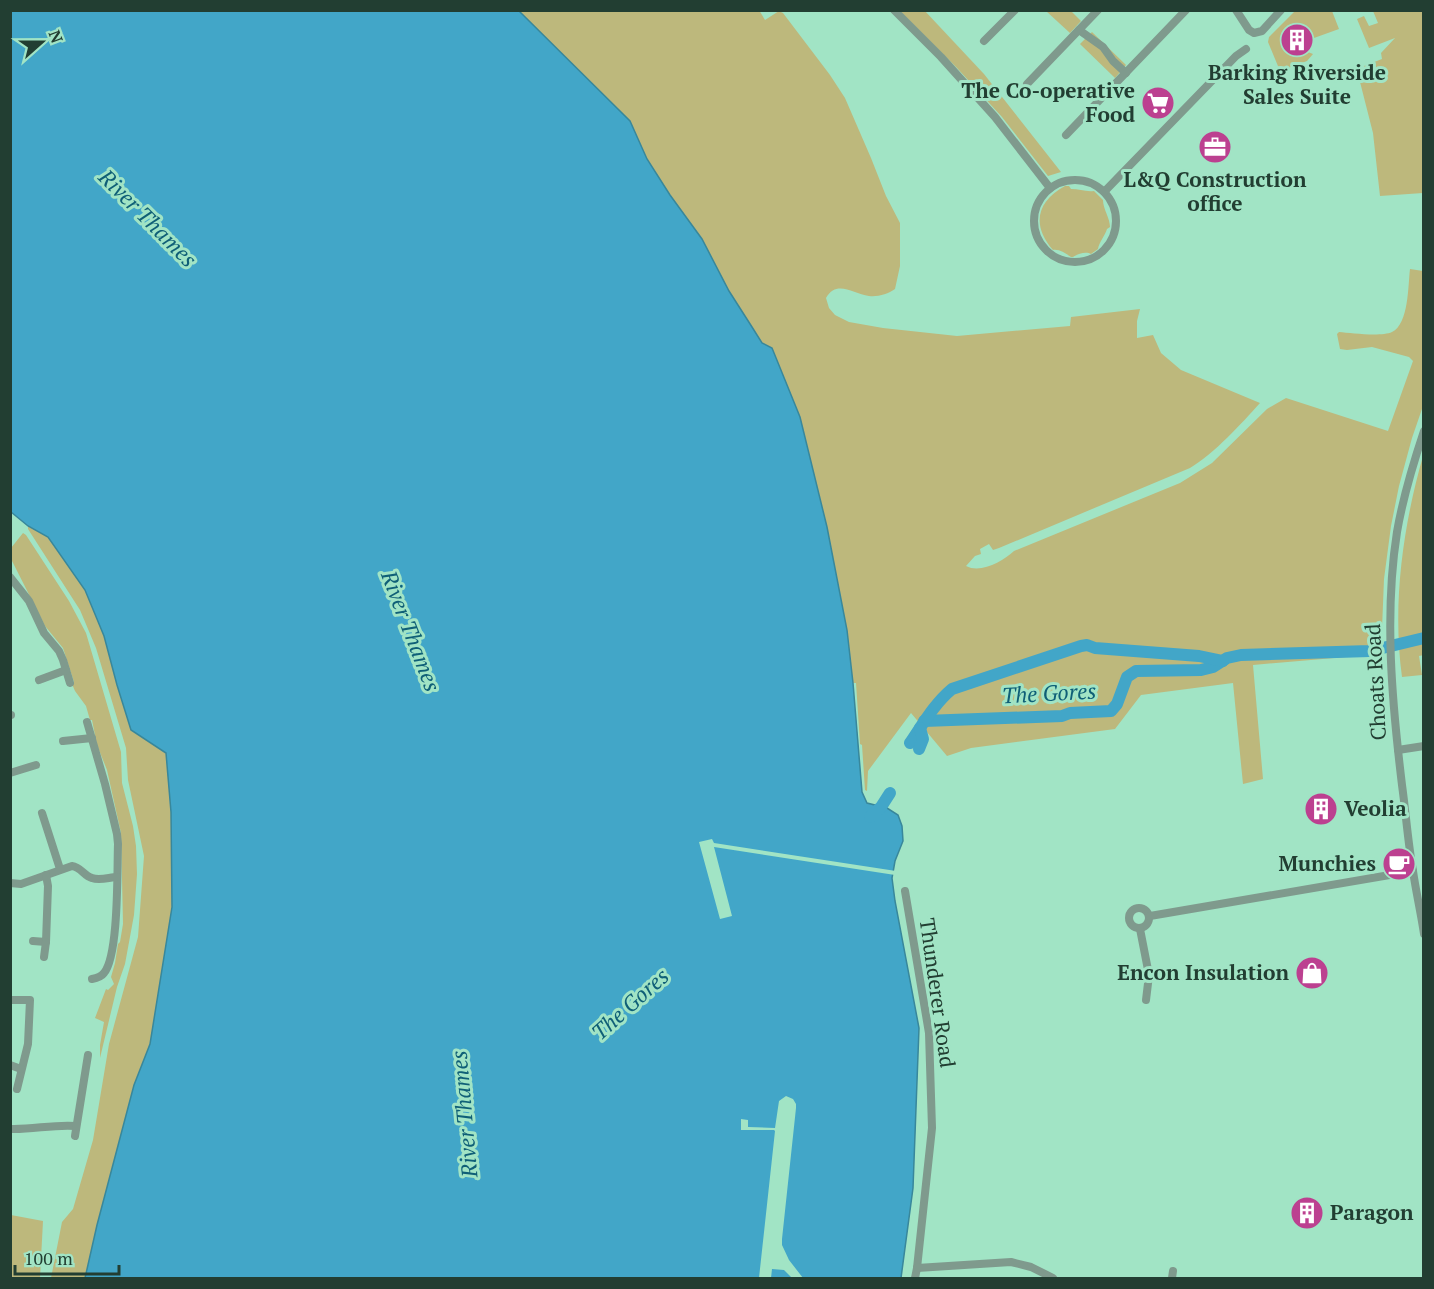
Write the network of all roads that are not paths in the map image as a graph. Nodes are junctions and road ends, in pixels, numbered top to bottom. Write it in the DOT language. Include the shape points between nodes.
graph roads {
  1 [pos="894,10"];
  2 [pos="1015,10"];
  3 [pos="1098,10"];
  4 [pos="1186,10"];
  5 [pos="1236,10"];
  6 [pos="1281,10"];
  7 [pos="1079,30"];
  8 [pos="984,41"];
  9 [pos="1246,49"];
  10 [pos="1126,73"];
  11 [pos="1027,84"];
  12 [pos="1066,135"];
  13 [pos="1050,188"];
  14 [pos="1104,192"];
  15 [pos="1424,431"];
  16 [pos="10,577"];
  17 [pos="66,670"];
  18 [pos="39,680"];
  19 [pos="70,683"];
  20 [pos="87,722"];
  21 [pos="92,738"];
  22 [pos="63,741"];
  23 [pos="1424,746"];
  24 [pos="1398,750"];
  25 [pos="36,765"];
  26 [pos="10,773"];
  27 [pos="42,813"];
  28 [pos="60,869"];
  29 [pos="1413,871"];
  30 [pos="46,875"];
  31 [pos="117,877"];
  32 [pos="10,884"];
  33 [pos="905,891"];
  34 [pos="1150,916"];
  35 [pos="1140,929"];
  36 [pos="1424,934"];
  37 [pos="33,941"];
  38 [pos="46,942"];
  39 [pos="44,957"];
  40 [pos="92,979"];
  41 [pos="10,1000"];
  42 [pos="1146,1000"];
  43 [pos="88,1055"];
  44 [pos="10,1065"];
  45 [pos="21,1069"];
  46 [pos="16,1089"];
  47 [pos="10,1129"];
  48 [pos="917,1268"];
  49 [pos="915,1278"];
  50 [pos="1053,1278"];
  1 -- 13 [label="street" via="995,117"];
  2 -- 8 [label="street"];
  3 -- 7 [label="street"];
  4 -- 10 [label="street"];
  5 -- 6 [label="street" via="1252,33 1262,31"];
  7 -- 10 [label="street" via="1103,47"];
  7 -- 11 [label="street"];
  9 -- 14 [label="street"];
  10 -- 12 [label="street"];
  13 -- 14 [label="street" via="1072,180 1094,185"];
  13 -- 14 [label="street" via="1036,207 1035,231 1047,251 1071,262 1097,255 1112,237 1115,213"];
  15 -- 24 [label="street, Choats Road" via="1397,532 1391,596"];
  16 -- 17 [label="street" via="59,651"];
  17 -- 18 [label="street"];
  17 -- 19 [label="street"];
  20 -- 21 [label="street"];
  21 -- 22 [label="street"];
  21 -- 31 [label="street" via="117,834"];
  23 -- 24 [label="street"];
  24 -- 29 [label="street, Choats Road"];
  25 -- 26 [label="street"];
  27 -- 28 [label="street"];
  28 -- 30 [label="street"];
  28 -- 31 [label="street" via="74,866 93,879"];
  29 -- 34 [label="street"];
  29 -- 36 [label="street, Choats Road"];
  30 -- 32 [label="street"];
  30 -- 38 [label="street"];
  31 -- 40 [label="street" via="110,960 104,974"];
  33 -- 48 [label="street, Thunderer Road" via="929,1033 932,1117"];
  34 -- 35 [label="street" via="1149,923"];
  34 -- 35 [label="street" via="1138,908 1130,913 1126,919"];
  35 -- 42 [label="street" via="1149,975"];
  37 -- 38 [label="street"];
  38 -- 39 [label="street"];
  41 -- 45 [label="street" via="30,1000 28,1044"];
  43 -- 47 [label="street" via="75,1131 65,1125"];
  44 -- 45 [label="street"];
  45 -- 46 [label="street"];
  48 -- 49 [label="street, Thunderer Road"];
  48 -- 50 [label="street" via="1011,1262"];
}
